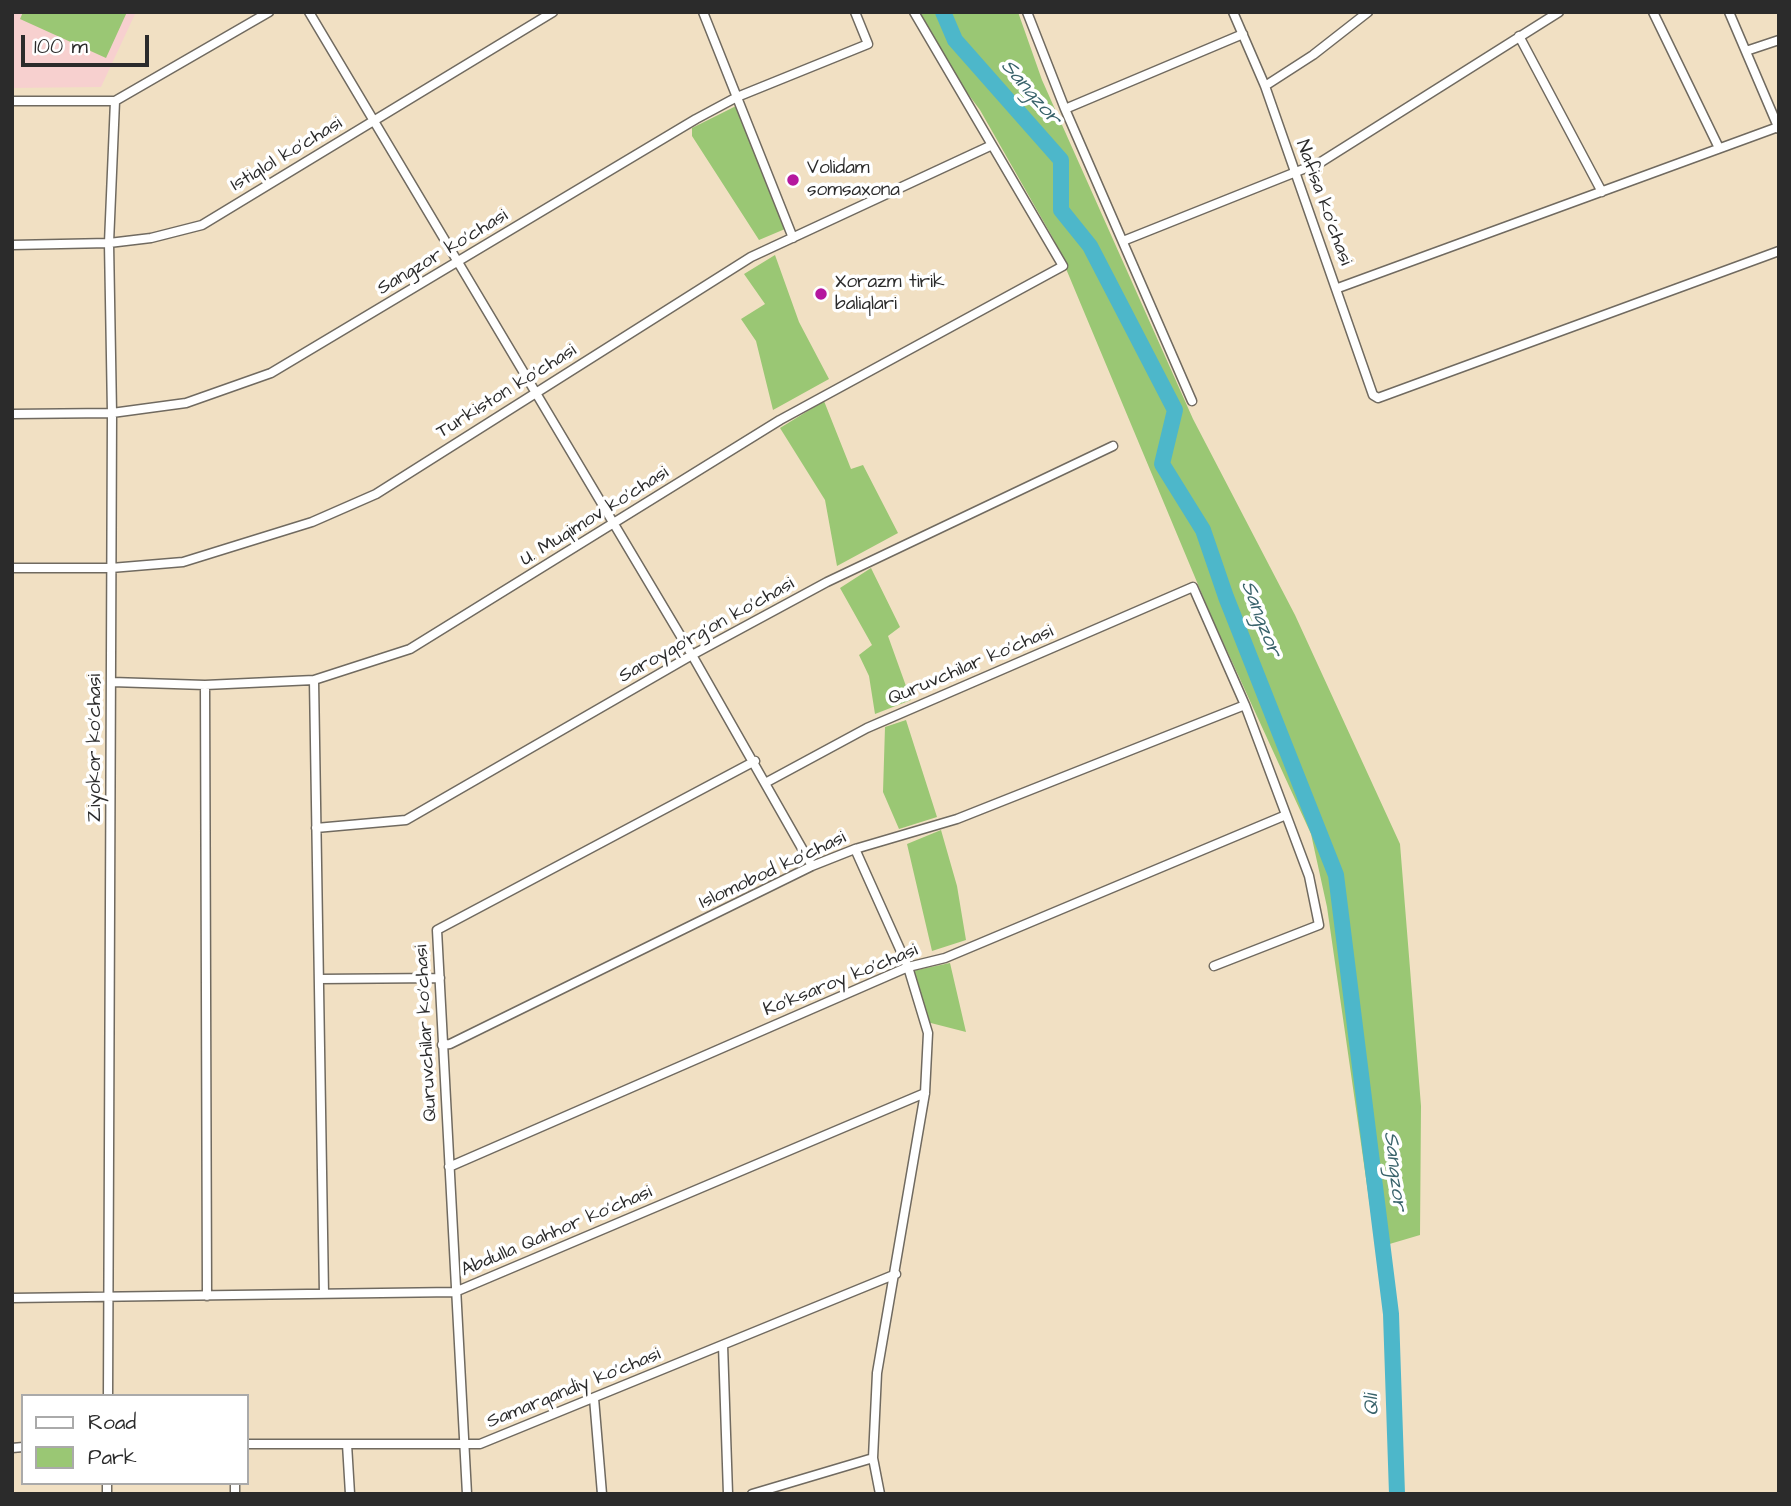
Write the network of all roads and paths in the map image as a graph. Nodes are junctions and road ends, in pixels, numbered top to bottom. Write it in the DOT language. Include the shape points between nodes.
graph roads {
  1 [pos="269,12"];
  2 [pos="309,12"];
  3 [pos="552,12"];
  4 [pos="703,12"];
  5 [pos="855,12"];
  6 [pos="914,12"];
  7 [pos="1027,12"];
  8 [pos="1233,12"];
  9 [pos="1368,12"];
  10 [pos="1559,12"];
  11 [pos="1653,12"];
  12 [pos="1729,12"];
  13 [pos="1243,34"];
  14 [pos="1519,36"];
  15 [pos="1779,40"];
  16 [pos="1746,51"];
  17 [pos="1265,86"];
  18 [pos="737,97"];
  19 [pos="115,100"];
  20 [pos="12,101"];
  21 [pos="1065,109"];
  22 [pos="373,121"];
  23 [pos="1778,128"];
  24 [pos="990,146"];
  25 [pos="1719,149"];
  26 [pos="1293,171"];
  27 [pos="1602,192"];
  28 [pos="793,238"];
  29 [pos="1123,241"];
  30 [pos="109,243"];
  31 [pos="12,245"];
  32 [pos="1779,251"];
  33 [pos="456,263"];
  34 [pos="1338,288"];
  35 [pos="535,393"];
  36 [pos="1192,401"];
  37 [pos="113,413"];
  38 [pos="12,414"];
  39 [pos="1113,446"];
  40 [pos="612,525"];
  41 [pos="12,568"];
  42 [pos="111,568"];
  43 [pos="692,655"];
  44 [pos="314,680"];
  45 [pos="112,682"];
  46 [pos="205,685"];
  47 [pos="1245,705"];
  48 [pos="755,761"];
  49 [pos="767,782"];
  50 [pos="1286,815"];
  51 [pos="316,828"];
  52 [pos="855,849"];
  53 [pos="812,866"];
  54 [pos="1214,966"];
  55 [pos="908,967"];
  56 [pos="440,978"];
  57 [pos="319,979"];
  58 [pos="442,1045"];
  59 [pos="925,1093"];
  60 [pos="449,1167"];
  61 [pos="896,1274"];
  62 [pos="455,1292"];
  63 [pos="324,1294"];
  64 [pos="207,1296"];
  65 [pos="12,1298"];
  66 [pos="109,1298"];
  67 [pos="723,1345"];
  68 [pos="108,1394"];
  69 [pos="594,1398"];
  70 [pos="248,1444"];
  71 [pos="347,1444"];
  72 [pos="464,1444"];
  73 [pos="873,1458"];
  74 [pos="350,1494"];
  75 [pos="467,1494"];
  76 [pos="602,1494"];
  77 [pos="728,1494"];
  78 [pos="751,1494"];
  79 [pos="880,1494"];
  1 -- 19 [label="street"];
  2 -- 22 [label="street"];
  3 -- 22 [label="street, Istiqlol ko'chasi"];
  4 -- 18 [label="street"];
  5 -- 18 [label="street, Sangzor ko'chasi" via="868,44"];
  6 -- 24 [label="street"];
  7 -- 21 [label="street"];
  8 -- 13 [label="street, Nafisa ko'chasi"];
  9 -- 17 [label="street"];
  10 -- 14 [label="street"];
  11 -- 25 [label="street"];
  12 -- 16 [label="street"];
  13 -- 17 [label="street, Nafisa ko'chasi"];
  13 -- 21 [label="street"];
  14 -- 26 [label="street" via="1321,162"];
  14 -- 27 [label="street"];
  15 -- 16 [label="street"];
  16 -- 23 [label="street"];
  17 -- 26 [label="street, Nafisa ko'chasi"];
  18 -- 28 [label="street"];
  18 -- 33 [label="street, Sangzor ko'chasi"];
  19 -- 20 [label="street"];
  19 -- 30 [label="street, Ziyokor ko'chasi"];
  21 -- 29 [label="street"];
  22 -- 30 [label="street, Istiqlol ko'chasi" via="202,225"];
  22 -- 33 [label="street"];
  23 -- 25 [label="street"];
  24 -- 28 [label="street, Turkiston ko'chasi"];
  24 -- 40 [label="street, U. Muqimov ko'chasi" via="1063,266 780,420"];
  25 -- 27 [label="street"];
  26 -- 29 [label="street"];
  26 -- 34 [label="street, Nafisa ko'chasi"];
  27 -- 34 [label="street"];
  28 -- 35 [label="street, Turkiston ko'chasi" via="751,257"];
  29 -- 36 [label="street"];
  30 -- 31 [label="street, Istiqlol ko'chasi"];
  30 -- 37 [label="street, Ziyokor ko'chasi"];
  32 -- 34 [label="street, Nafisa ko'chasi" via="1378,398 1373,395"];
  33 -- 35 [label="street"];
  33 -- 37 [label="street, Sangzor ko'chasi" via="271,373 186,403"];
  35 -- 40 [label="street"];
  35 -- 42 [label="street, Turkiston ko'chasi" via="376,494 312,522 183,562"];
  37 -- 38 [label="street, Sangzor ko'chasi"];
  37 -- 42 [label="street, Ziyokor ko'chasi"];
  39 -- 43 [label="street, Saroyqo'rg'on ko'chasi" via="827,582"];
  40 -- 43 [label="street"];
  40 -- 44 [label="street, U. Muqimov ko'chasi" via="410,649"];
  41 -- 42 [label="street, Turkiston ko'chasi"];
  42 -- 45 [label="street, Ziyokor ko'chasi"];
  43 -- 48 [label="street"];
  43 -- 51 [label="street, Saroyqo'rg'on ko'chasi" via="406,820"];
  44 -- 46 [label="street, U. Muqimov ko'chasi"];
  44 -- 51 [label="street"];
  45 -- 46 [label="street, U. Muqimov ko'chasi"];
  45 -- 66 [label="street, Ziyokor ko'chasi"];
  46 -- 64 [label="street"];
  47 -- 49 [label="street, Quruvchilar ko'chasi" via="1193,587 867,728"];
  47 -- 50 [label="street"];
  47 -- 52 [label="street, Islomobod ko'chasi" via="957,819"];
  48 -- 49 [label="street"];
  48 -- 56 [label="street, Quruvchilar ko'chasi" via="437,930"];
  49 -- 53 [label="street"];
  50 -- 54 [label="street" via="1310,876 1319,925"];
  50 -- 55 [label="street, Ko'ksaroy ko'chasi" via="945,958"];
  51 -- 57 [label="street"];
  52 -- 53 [label="street, Islomobod ko'chasi"];
  52 -- 55 [label="street"];
  53 -- 58 [label="street, Islomobod ko'chasi"];
  55 -- 59 [label="street" via="928,1033"];
  55 -- 60 [label="street, Ko'ksaroy ko'chasi"];
  56 -- 57 [label="street"];
  56 -- 58 [label="street, Quruvchilar ko'chasi"];
  57 -- 63 [label="street"];
  58 -- 60 [label="street, Quruvchilar ko'chasi"];
  59 -- 61 [label="street"];
  59 -- 62 [label="street, Abdulla Qahhor ko'chasi"];
  60 -- 62 [label="street, Quruvchilar ko'chasi"];
  61 -- 67 [label="street, Samarqandiy ko'chasi"];
  61 -- 73 [label="street" via="877,1373"];
  62 -- 63 [label="street, Abdulla Qahhor ko'chasi"];
  62 -- 72 [label="street, Quruvchilar ko'chasi"];
  63 -- 64 [label="street, Abdulla Qahhor ko'chasi"];
  64 -- 66 [label="street, Abdulla Qahhor ko'chasi"];
  65 -- 66 [label="street, Abdulla Qahhor ko'chasi"];
  66 -- 68 [label="street, Ziyokor ko'chasi"];
  67 -- 69 [label="street, Samarqandiy ko'chasi"];
  67 -- 77 [label="street"];
  69 -- 72 [label="street, Samarqandiy ko'chasi" via="480,1444"];
  69 -- 76 [label="street"];
  70 -- 71 [label="street, Samarqandiy ko'chasi"];
  71 -- 72 [label="street, Samarqandiy ko'chasi"];
  71 -- 74 [label="street"];
  72 -- 75 [label="street, Quruvchilar ko'chasi"];
  73 -- 78 [label="street"];
  73 -- 79 [label="street"];
}
